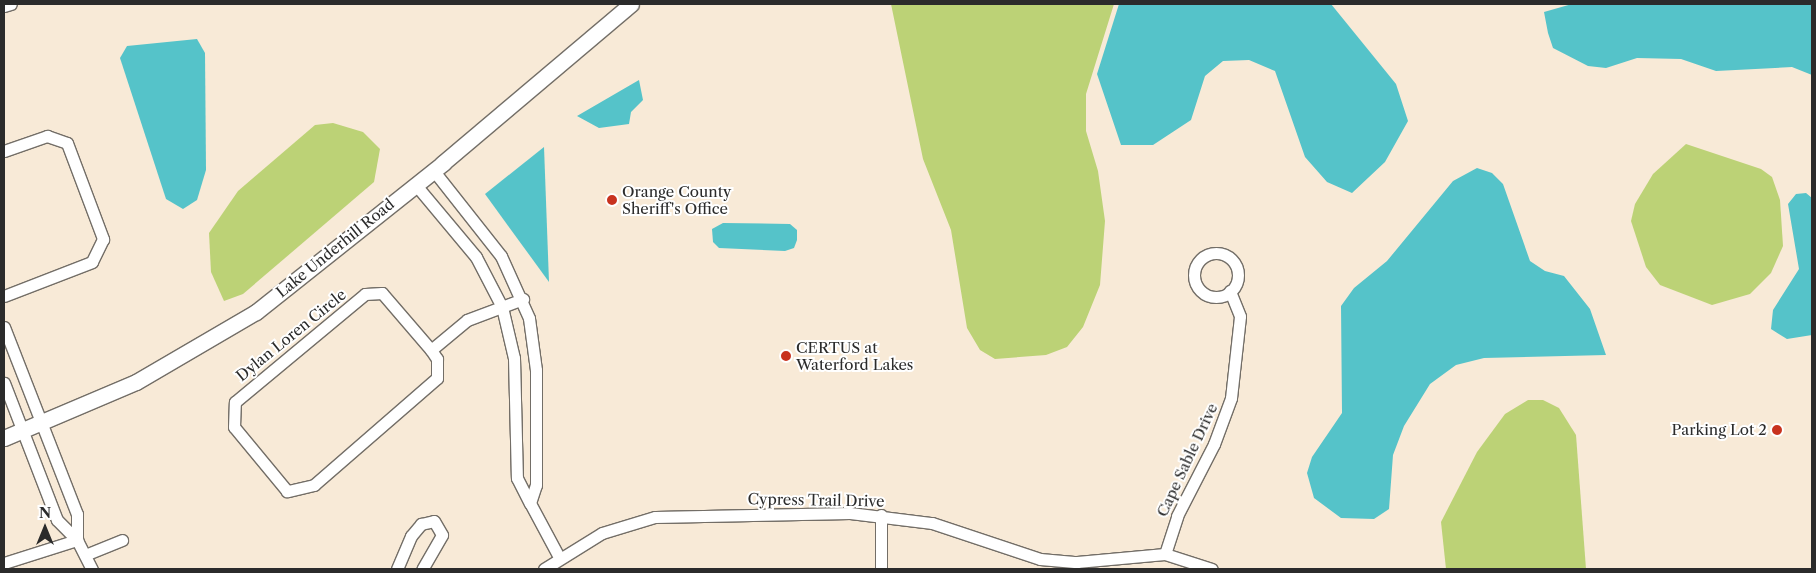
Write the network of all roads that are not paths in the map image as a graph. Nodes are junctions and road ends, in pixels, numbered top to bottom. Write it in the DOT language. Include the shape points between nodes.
graph roads {
  1 [pos="11,4"];
  2 [pos="631,4"];
  3 [pos="4,6"];
  4 [pos="4,151"];
  5 [pos="433,170"];
  6 [pos="415,184"];
  7 [pos="1230,291"];
  8 [pos="4,296"];
  9 [pos="523,299"];
  10 [pos="502,306"];
  11 [pos="4,327"];
  12 [pos="431,350"];
  13 [pos="4,383"];
  14 [pos="42,424"];
  15 [pos="515,428"];
  16 [pos="536,429"];
  17 [pos="23,432"];
  18 [pos="4,438"];
  19 [pos="530,503"];
  20 [pos="880,515"];
  21 [pos="77,540"];
  22 [pos="122,540"];
  23 [pos="1165,554"];
  24 [pos="85,555"];
  25 [pos="559,557"];
  26 [pos="4,563"];
  27 [pos="92,569"];
  28 [pos="397,569"];
  29 [pos="422,569"];
  30 [pos="544,569"];
  31 [pos="881,569"];
  32 [pos="1212,569"];
  1 -- 3 [label="street"];
  2 -- 5 [label="street, Lake Underhill Road"];
  4 -- 8 [label="street" via="46,136 67,143 103,239 92,262"];
  5 -- 6 [label="street, Lake Underhill Road"];
  5 -- 9 [label="street" via="495,247"];
  6 -- 10 [label="street" via="482,266"];
  6 -- 14 [label="street, Lake Underhill Road" via="256,312 136,382"];
  7 -- 23 [label="street, Cape Sable Drive" via="1240,316 1231,398 1214,444 1176,516"];
  9 -- 10 [label="street"];
  9 -- 16 [label="street" via="536,355"];
  10 -- 12 [label="street" via="467,320"];
  10 -- 15 [label="street" via="514,358"];
  11 -- 14 [label="street"];
  12 -- 12 [label="street, Dylan Loren Circle" via="437,359 437,378 314,485 294,491 281,487 234,427 233,409 241,396 365,294 382,293"];
  13 -- 17 [label="street"];
  14 -- 17 [label="street, Lake Underhill Road"];
  14 -- 21 [label="street" via="77,514"];
  15 -- 16 [label="street"];
  15 -- 19 [label="street" via="518,487"];
  16 -- 19 [label="street" via="536,485"];
  17 -- 18 [label="street, Lake Underhill Road"];
  17 -- 21 [label="street" via="58,522"];
  19 -- 25 [label="street"];
  20 -- 23 [label="street, Cypress Trail Drive" via="944,526 1011,552 1046,560 1077,562"];
  20 -- 25 [label="street, Cypress Trail Drive" via="669,515 602,533"];
  20 -- 31 [label="street"];
  21 -- 24 [label="street"];
  21 -- 26 [label="street"];
  22 -- 24 [label="street"];
  23 -- 32 [label="street, Cypress Trail Drive"];
  24 -- 27 [label="street"];
  25 -- 30 [label="street, Cypress Trail Drive"];
  28 -- 29 [label="street" via="411,536 421,524 434,521 442,535"];
}
